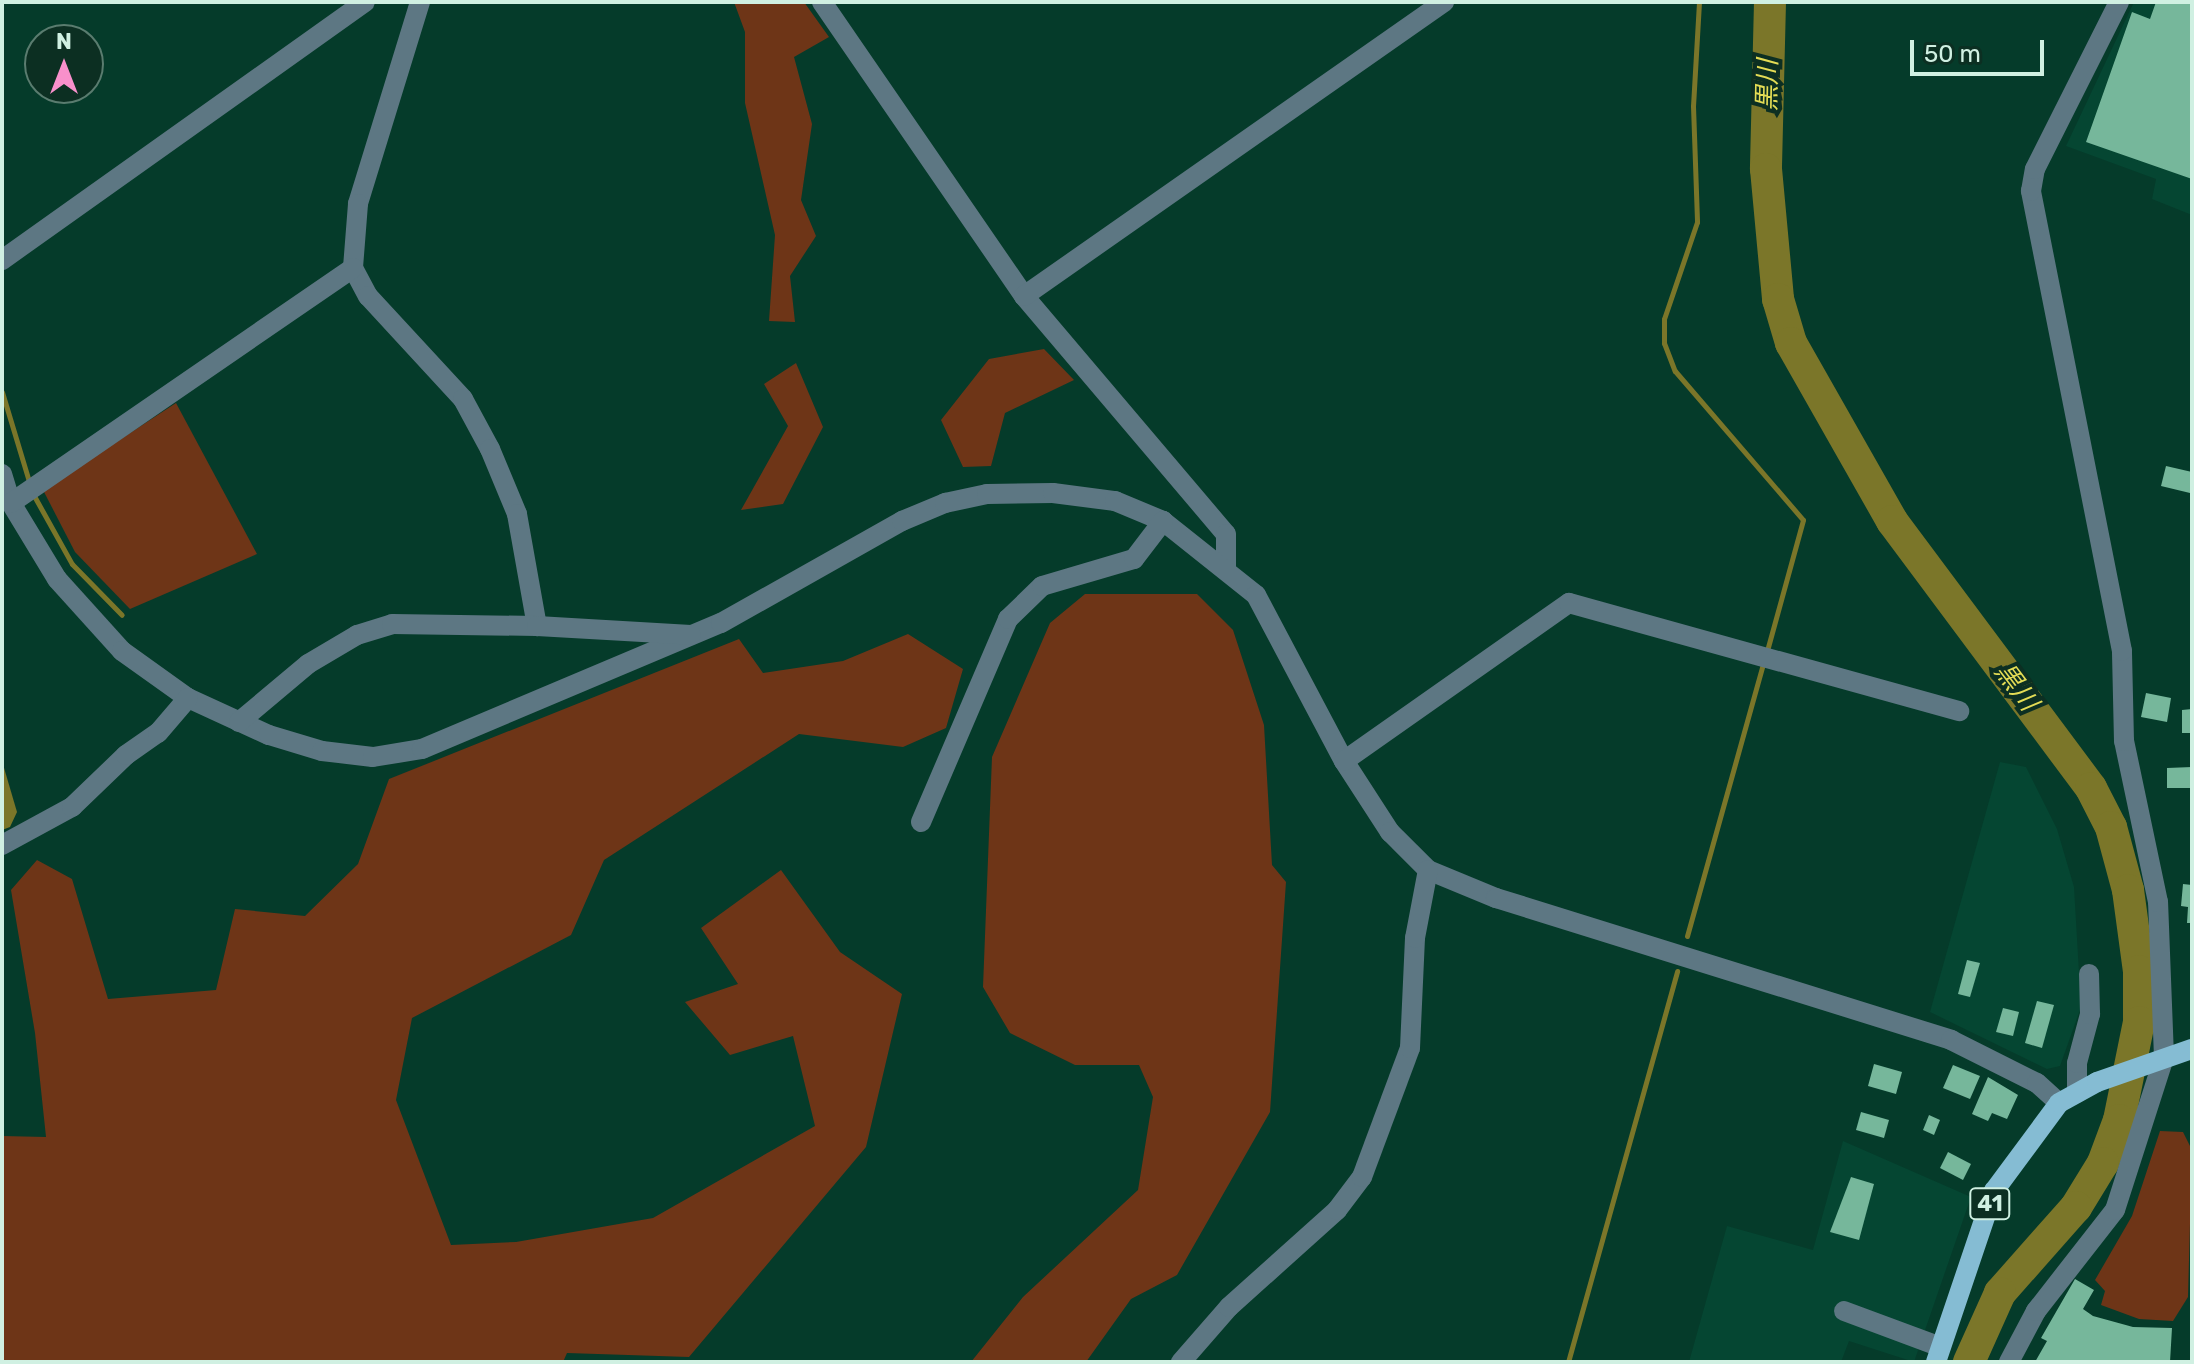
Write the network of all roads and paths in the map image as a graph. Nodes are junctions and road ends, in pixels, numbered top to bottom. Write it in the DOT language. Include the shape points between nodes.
graph roads {
  1 [pos="365,2"];
  2 [pos="420,2"];
  3 [pos="822,2"];
  4 [pos="1444,2"];
  5 [pos="2119,2"];
  6 [pos="2,260"];
  7 [pos="353,268"];
  8 [pos="1024,296"];
  9 [pos="2,474"];
  10 [pos="11,503"];
  11 [pos="1163,521"];
  12 [pos="1226,567"];
  13 [pos="537,626"];
  14 [pos="691,635"];
  15 [pos="188,698"];
  16 [pos="1959,711"];
  17 [pos="239,722"];
  18 [pos="1344,761"];
  19 [pos="921,822"];
  20 [pos="2,845"];
  21 [pos="1428,870"];
  22 [pos="2089,974"];
  23 [pos="2192,1049"];
  24 [pos="2158,1059"];
  25 [pos="2077,1093"];
  26 [pos="2059,1103"];
  27 [pos="1844,1311"];
  28 [pos="1939,1355"];
  29 [pos="1181,1362"];
  30 [pos="2009,1362"];
  1 -- 6 [label="street"];
  2 -- 7 [label="street" via="358,204"];
  3 -- 8 [label="street"];
  4 -- 8 [label="street"];
  5 -- 24 [label="street" via="2035,169 2031,191 2122,651 2124,741 2158,902"];
  7 -- 10 [label="street"];
  7 -- 13 [label="street" via="368,296 463,399 490,449 517,514"];
  8 -- 12 [label="street" via="1226,534"];
  9 -- 10 [label="street"];
  10 -- 15 [label="street" via="57,579 122,651"];
  11 -- 12 [label="street"];
  11 -- 14 [label="street" via="1115,501 1053,493 987,494 945,503"];
  11 -- 19 [label="street" via="1134,559 1042,586 1008,619"];
  12 -- 18 [label="street" via="1256,595"];
  13 -- 14 [label="street"];
  13 -- 17 [label="street" via="392,624 357,635 308,664"];
  14 -- 17 [label="street" via="422,749 373,757 322,751"];
  15 -- 17 [label="street"];
  15 -- 20 [label="street" via="158,733 126,755 72,807"];
  16 -- 18 [label="street" via="1569,603"];
  18 -- 21 [label="street" via="1390,832"];
  21 -- 26 [label="street" via="1496,898 1951,1040 2037,1083"];
  21 -- 29 [label="street" via="1415,938 1410,1048 1362,1177 1337,1210 1229,1307"];
  22 -- 25 [label="street" via="2090,1014 2077,1063"];
  23 -- 24 [label="main road, 41"];
  24 -- 25 [label="main road, 41"];
  24 -- 30 [label="street" via="2115,1210 2036,1311"];
  25 -- 26 [label="main road, 41"];
  26 -- 28 [label="main road, 41" via="1994,1191"];
  27 -- 28 [label="street"];
}
